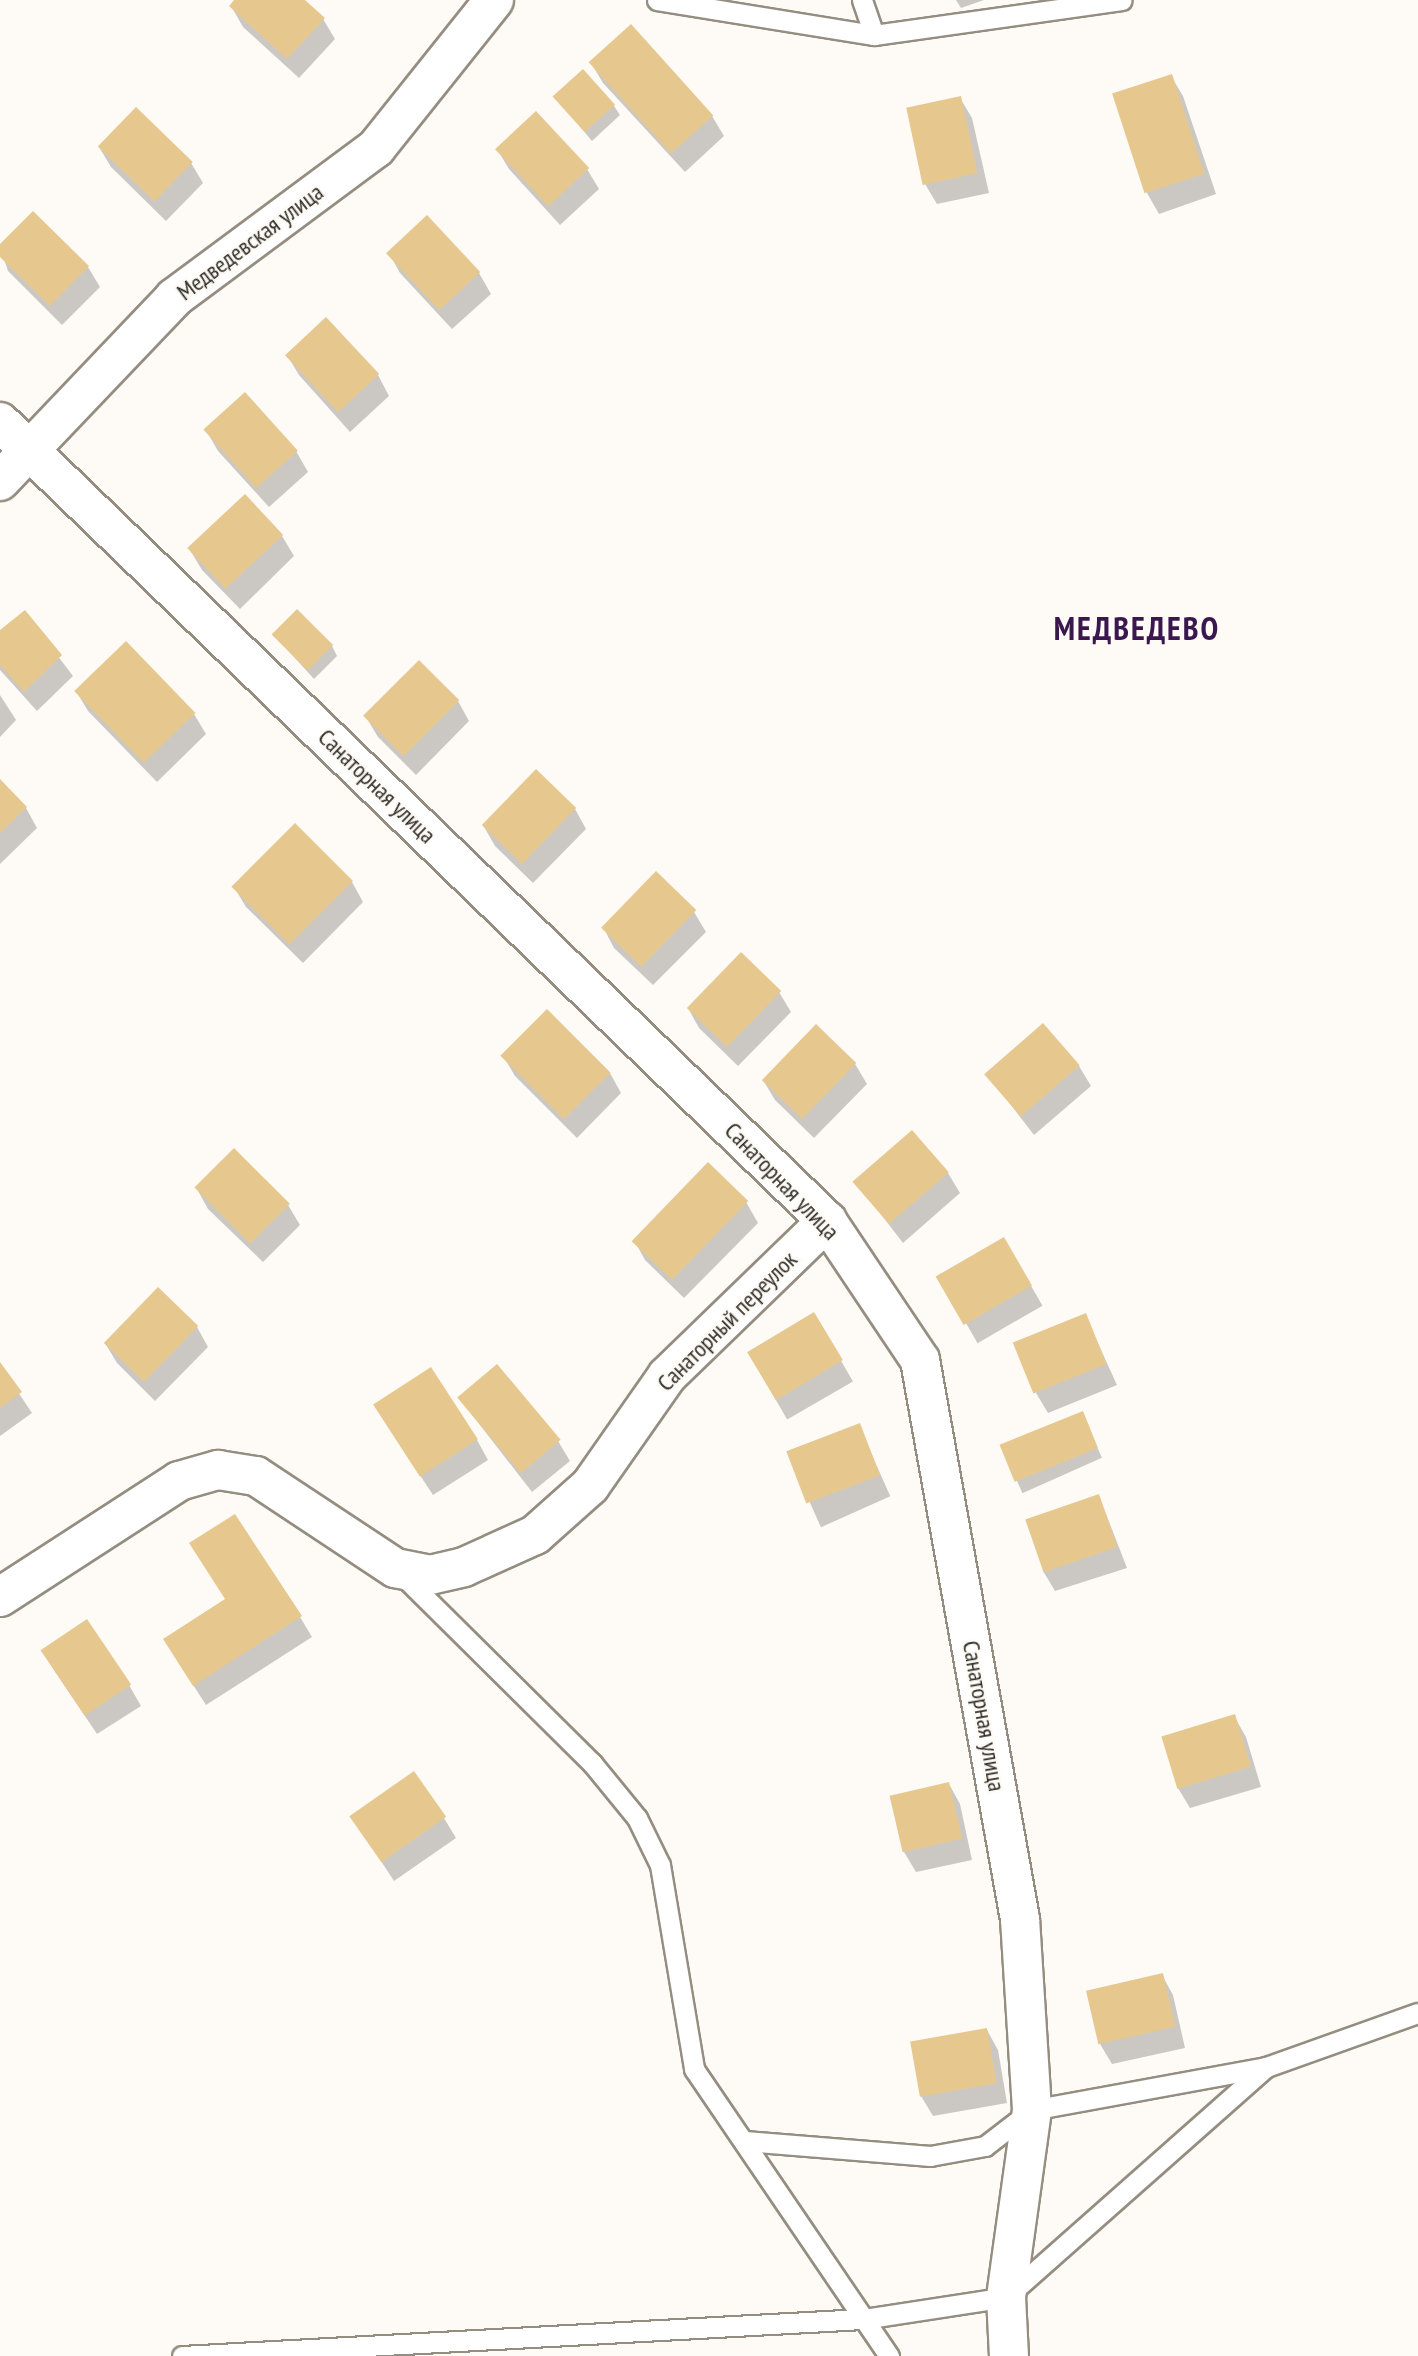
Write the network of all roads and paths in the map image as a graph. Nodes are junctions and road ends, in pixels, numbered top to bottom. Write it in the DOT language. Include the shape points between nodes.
graph roads {
  1 [pos="494,0"];
  2 [pos="657,0"];
  3 [pos="862,0"];
  4 [pos="1122,0"];
  5 [pos="874,35"];
  6 [pos="0,422"];
  7 [pos="29,450"];
  8 [pos="0,481"];
  9 [pos="827,1221"];
  10 [pos="395,1568"];
  11 [pos="0,1597"];
  12 [pos="1418,2013"];
  13 [pos="1266,2067"];
  14 [pos="1032,2110"];
  15 [pos="745,2141"];
  16 [pos="1006,2297"];
  17 [pos="864,2319"];
  18 [pos="182,2356"];
  19 [pos="889,2356"];
  20 [pos="1009,2356"];
  1 -- 7 [label="street, Медведевская улица" via="376,148 174,298"];
  2 -- 5 [label="lane"];
  3 -- 5 [label="lane"];
  4 -- 5 [label="lane"];
  6 -- 7 [label="street, Санаторная улица"];
  7 -- 8 [label="street, Медведевская улица"];
  7 -- 9 [label="street, Санаторная улица"];
  9 -- 10 [label="street, Санаторный переулок" via="667,1376 590,1486 535,1535 464,1567 430,1575"];
  9 -- 14 [label="street, Санаторная улица" via="920,1360 1020,1919"];
  10 -- 11 [label="street, Санаторный переулок" via="257,1476 218,1470 179,1480"];
  10 -- 15 [label="lane" via="592,1763 637,1818 660,1865 694,2069"];
  12 -- 13 [label="lane"];
  13 -- 14 [label="lane"];
  13 -- 16 [label="lane"];
  14 -- 15 [label="lane" via="985,2146 930,2155"];
  14 -- 16 [label="street, Санаторная улица"];
  15 -- 17 [label="lane"];
  16 -- 17 [label="lane"];
  16 -- 20 [label="street, Санаторная улица"];
  17 -- 18 [label="lane"];
  17 -- 19 [label="lane"];
}
